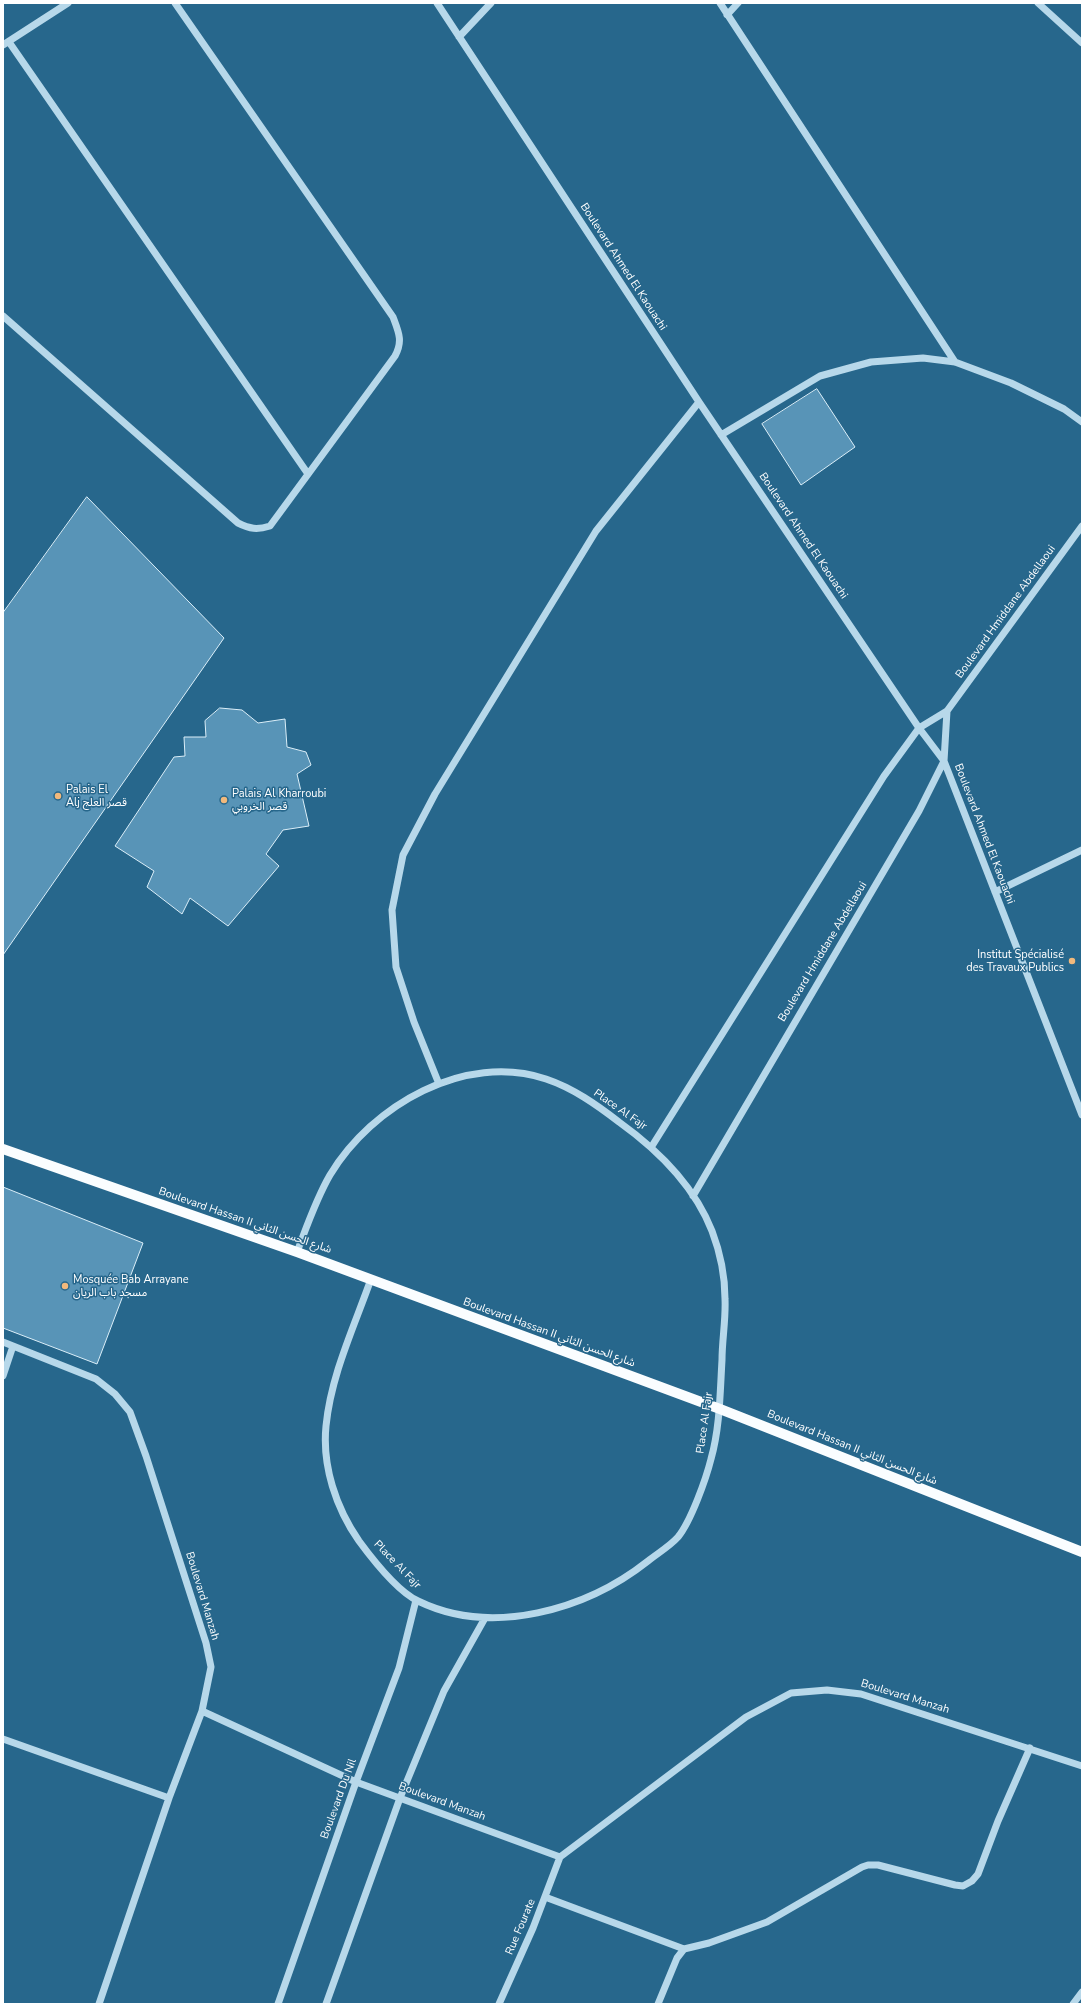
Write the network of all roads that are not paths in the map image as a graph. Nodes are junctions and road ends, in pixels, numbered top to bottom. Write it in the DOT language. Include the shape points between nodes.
graph roads {
  1 [pos="68,3"];
  2 [pos="175,3"];
  3 [pos="438,3"];
  4 [pos="491,3"];
  5 [pos="720,3"];
  6 [pos="738,3"];
  7 [pos="1038,3"];
  8 [pos="727,15"];
  9 [pos="459,37"];
  10 [pos="1082,43"];
  11 [pos="6,44"];
  12 [pos="3,316"];
  13 [pos="955,362"];
  14 [pos="699,402"];
  15 [pos="1082,422"];
  16 [pos="722,435"];
  17 [pos="308,474"];
  18 [pos="1082,526"];
  19 [pos="947,711"];
  20 [pos="919,728"];
  21 [pos="944,761"];
  22 [pos="1082,850"];
  23 [pos="995,892"];
  24 [pos="439,1084"];
  25 [pos="1082,1116"];
  26 [pos="652,1146"];
  27 [pos="3,1148"];
  28 [pos="693,1196"];
  29 [pos="297,1252"];
  30 [pos="370,1279"];
  31 [pos="3,1342"];
  32 [pos="13,1346"];
  33 [pos="3,1376"];
  34 [pos="720,1409"];
  35 [pos="1082,1552"];
  36 [pos="416,1600"];
  37 [pos="485,1618"];
  38 [pos="202,1711"];
  39 [pos="3,1739"];
  40 [pos="1030,1748"];
  41 [pos="1082,1766"];
  42 [pos="356,1782"];
  43 [pos="169,1798"];
  44 [pos="400,1798"];
  45 [pos="560,1857"];
  46 [pos="545,1897"];
  47 [pos="684,1949"];
  48 [pos="1082,1992"];
  49 [pos="100,2004"];
  50 [pos="278,2004"];
  51 [pos="326,2004"];
  52 [pos="499,2004"];
  53 [pos="658,2004"];
  54 [pos="1073,2004"];
  1 -- 11 [label="street"];
  2 -- 17 [label="street" via="393,317 400,334 400,347 396,356"];
  3 -- 9 [label="street, Boulevard Ahmed El Kaouachi"];
  4 -- 9 [label="street"];
  5 -- 8 [label="street"];
  6 -- 8 [label="street"];
  7 -- 10 [label="street"];
  8 -- 13 [label="street"];
  9 -- 14 [label="street, Boulevard Ahmed El Kaouachi"];
  11 -- 17 [label="street"];
  12 -- 17 [label="street" via="238,523 250,529 270,526"];
  13 -- 15 [label="street" via="1011,383 1064,409"];
  13 -- 16 [label="street" via="923,358 871,362 820,376"];
  14 -- 16 [label="street, Boulevard Ahmed El Kaouachi"];
  14 -- 24 [label="street" via="596,531 435,794 403,854 392,910 396,967 414,1022"];
  16 -- 20 [label="street, Boulevard Ahmed El Kaouachi"];
  18 -- 19 [label="street, Boulevard Hmiddane Abdellaoui"];
  19 -- 20 [label="street, Boulevard Hmiddane Abdellaoui"];
  19 -- 21 [label="street, Boulevard Hmiddane Abdellaoui"];
  20 -- 21 [label="street, Boulevard Ahmed El Kaouachi"];
  20 -- 26 [label="street, Boulevard Hmiddane Abdellaoui" via="884,776"];
  21 -- 23 [label="street, Boulevard Ahmed El Kaouachi"];
  21 -- 28 [label="street, Boulevard Hmiddane Abdellaoui" via="919,811"];
  22 -- 23 [label="street"];
  23 -- 25 [label="street, Boulevard Ahmed El Kaouachi"];
  24 -- 26 [label="street, Place Al Fajr" via="477,1074 497,1072 545,1079 588,1100"];
  24 -- 29 [label="street, Place Al Fajr" via="390,1110 358,1138 331,1174 310,1217"];
  26 -- 28 [label="street, Place Al Fajr"];
  27 -- 29 [label="main road, Boulevard Hassan II شارع الحسن الثاني"];
  28 -- 34 [label="street, Place Al Fajr" via="713,1233 726,1299"];
  29 -- 30 [label="main road, Boulevard Hassan II شارع الحسن الثاني"];
  30 -- 34 [label="main road, Boulevard Hassan II شارع الحسن الثاني"];
  30 -- 36 [label="street, Place Al Fajr" via="338,1370 326,1427 327,1463 334,1492 350,1528 385,1572"];
  31 -- 32 [label="street, Boulevard Manzah"];
  32 -- 33 [label="street"];
  32 -- 38 [label="street, Boulevard Manzah" via="96,1379 115,1394 130,1412 206,1643 211,1667"];
  34 -- 35 [label="main road, Boulevard Hassan II شارع الحسن الثاني"];
  34 -- 37 [label="street, Place Al Fajr" via="711,1460 690,1516 678,1537 624,1578 583,1599 533,1613"];
  36 -- 37 [label="street, Place Al Fajr" via="459,1616"];
  36 -- 42 [label="street, Boulevard Du Nil" via="399,1668"];
  37 -- 44 [label="street" via="444,1691"];
  38 -- 42 [label="street, Boulevard Manzah"];
  38 -- 43 [label="street"];
  39 -- 43 [label="street"];
  40 -- 41 [label="street, Boulevard Manzah"];
  40 -- 45 [label="street, Boulevard Manzah" via="861,1694 827,1690 791,1693 746,1717"];
  40 -- 47 [label="street" via="978,1874 972,1881 963,1886 955,1885 878,1865 868,1865 767,1922 709,1943"];
  42 -- 44 [label="street, Boulevard Manzah"];
  42 -- 50 [label="street, Boulevard Du Nil"];
  43 -- 49 [label="street"];
  44 -- 45 [label="street, Boulevard Manzah"];
  44 -- 51 [label="street"];
  45 -- 46 [label="street, Rue Fourate"];
  46 -- 47 [label="street"];
  46 -- 52 [label="street, Rue Fourate"];
  47 -- 53 [label="street" via="677,1958"];
  48 -- 54 [label="street"];
}
